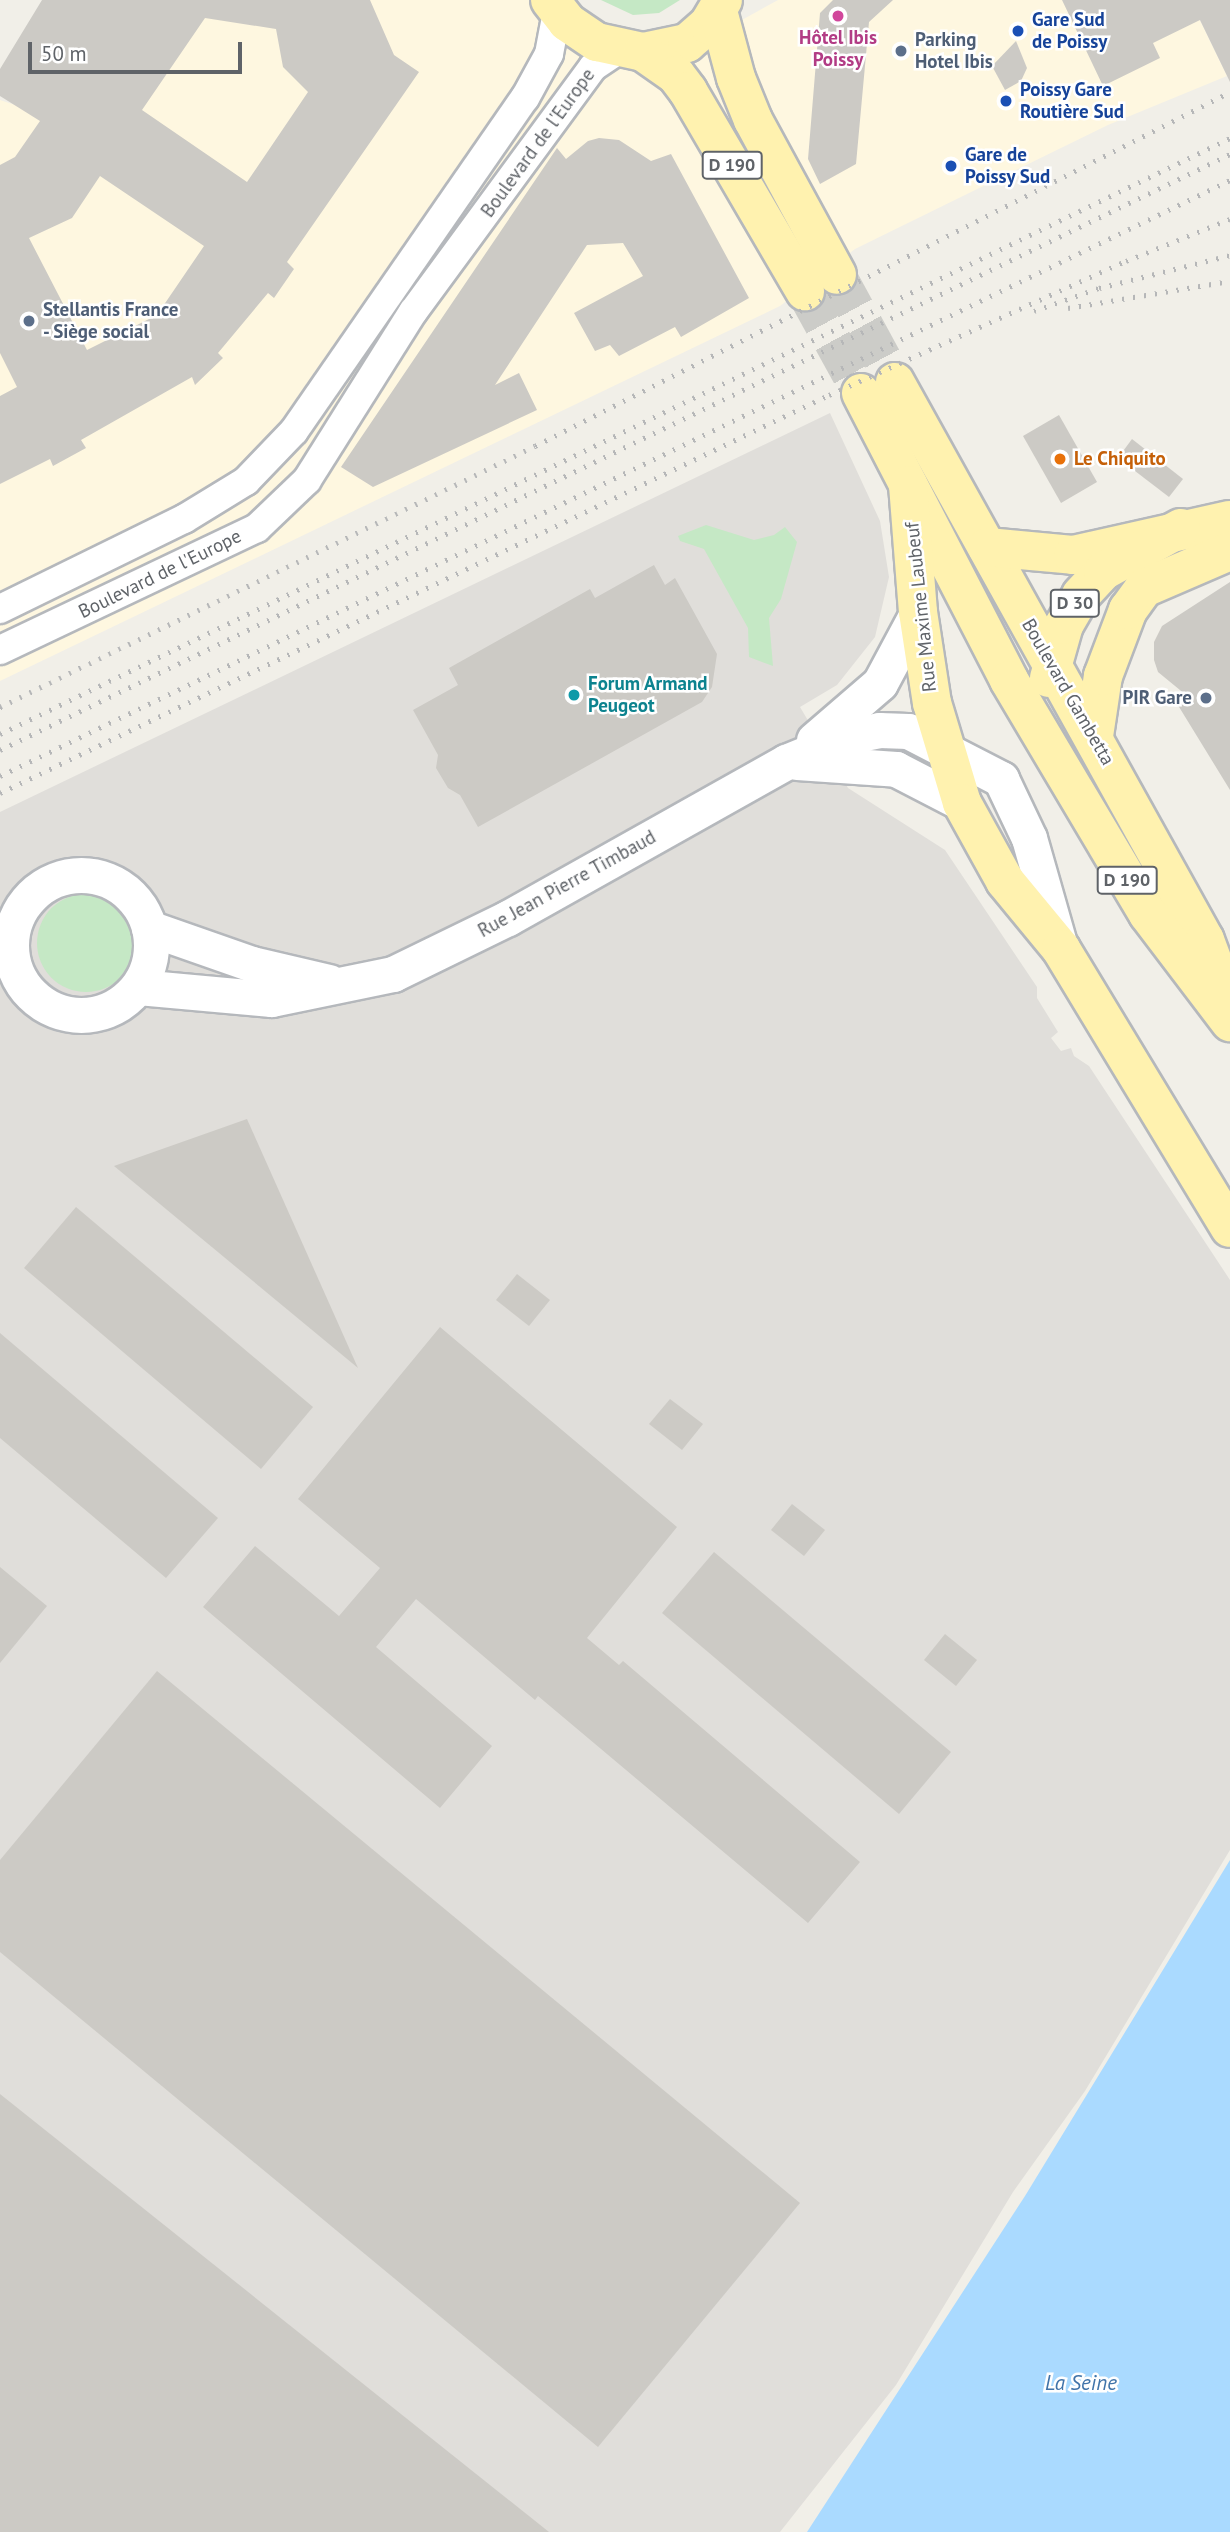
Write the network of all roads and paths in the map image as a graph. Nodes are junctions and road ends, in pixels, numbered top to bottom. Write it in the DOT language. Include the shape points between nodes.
graph roads {
  1 [pos="720,5"];
  2 [pos="554,6"];
  3 [pos="631,51"];
  4 [pos="412,266"];
  5 [pos="413,312"];
  6 [pos="312,408"];
  7 [pos="294,431"];
  8 [pos="331,437"];
  9 [pos="307,480"];
  10 [pos="908,485"];
  11 [pos="1230,520"];
  12 [pos="1181,528"];
  13 [pos="987,547"];
  14 [pos="1230,551"];
  15 [pos="0,609"];
  16 [pos="918,612"];
  17 [pos="0,650"];
  18 [pos="1051,666"];
  19 [pos="1039,728"];
  20 [pos="1094,736"];
  21 [pos="942,745"];
  22 [pos="786,762"];
  23 [pos="962,803"];
  24 [pos="149,928"];
  25 [pos="1061,949"];
  26 [pos="340,984"];
  27 [pos="138,987"];
  28 [pos="1230,1006"];
  29 [pos="1230,1022"];
  30 [pos="1230,1228"];
  1 -- 3 [label="main road" via="687,43"];
  1 -- 3 [label="main road, D 190" via="736,78 821,283 676,75"];
  2 -- 3 [label="main road" via="589,37"];
  2 -- 4 [label="street, Boulevard de l'Europe" via="549,54 525,98"];
  3 -- 5 [label="street, Boulevard de l'Europe" via="593,67"];
  4 -- 5 [label="street, Boulevard de l'Europe" via="408,301"];
  4 -- 6 [label="street, Boulevard de l'Europe"];
  5 -- 8 [label="street, Boulevard de l'Europe"];
  6 -- 7 [label="street, Boulevard de l'Europe"];
  6 -- 8 [label="street" via="327,418"];
  7 -- 9 [label="street"];
  7 -- 15 [label="street, Boulevard de l'Europe" via="246,481 205,506"];
  8 -- 9 [label="street, Boulevard de l'Europe"];
  9 -- 17 [label="street, Boulevard de l'Europe" via="257,528"];
  10 -- 13 [label="main road, Boulevard Gambetta / D 190" via="878,388"];
  10 -- 16 [label="main road, Rue Maxime Laubeuf"];
  10 -- 19 [label="main road, D 190" via="1009,680"];
  11 -- 12 [label="main road, D 30"];
  12 -- 13 [label="main road, D 30" via="1073,555"];
  12 -- 18 [label="main road, D 30" via="1129,555 1089,586 1072,608"];
  13 -- 18 [label="main road, Boulevard Gambetta / D 190"];
  14 -- 20 [label="main road, D 30" via="1144,589 1128,610 1103,676"];
  16 -- 21 [label="main road, Rue Maxime Laubeuf"];
  16 -- 22 [label="street, Rue Jean Pierre Timbaud" via="900,651 867,699"];
  18 -- 19 [label="main road, D 30"];
  18 -- 20 [label="main road, Boulevard Gambetta / D 190"];
  19 -- 29 [label="main road, D 190" via="1148,914"];
  20 -- 28 [label="main road, Boulevard Gambetta / D 190" via="1205,940"];
  21 -- 22 [label="street, Rue Jean Pierre Timbaud" via="908,731 879,730 849,736"];
  21 -- 23 [label="main road, Rue Maxime Laubeuf"];
  21 -- 25 [label="street, Rue Jean Pierre Timbaud" via="1001,779 1029,838"];
  22 -- 23 [label="street" via="896,769"];
  22 -- 26 [label="street, Rue Jean Pierre Timbaud" via="438,954 393,974"];
  23 -- 25 [label="main road, Rue Maxime Laubeuf" via="1005,881"];
  24 -- 26 [label="street, Rue Jean Pierre Timbaud" via="253,964"];
  24 -- 27 [label="street" via="152,948"];
  24 -- 27 [label="street" via="130,894 114,883 86,875 57,879 41,887 28,899 13,929 14,965 23,984 56,1010 79,1015 101,1012"];
  25 -- 30 [label="main road, Rue Maxime Laubeuf"];
  26 -- 27 [label="street, Rue Jean Pierre Timbaud" via="271,999"];
}
